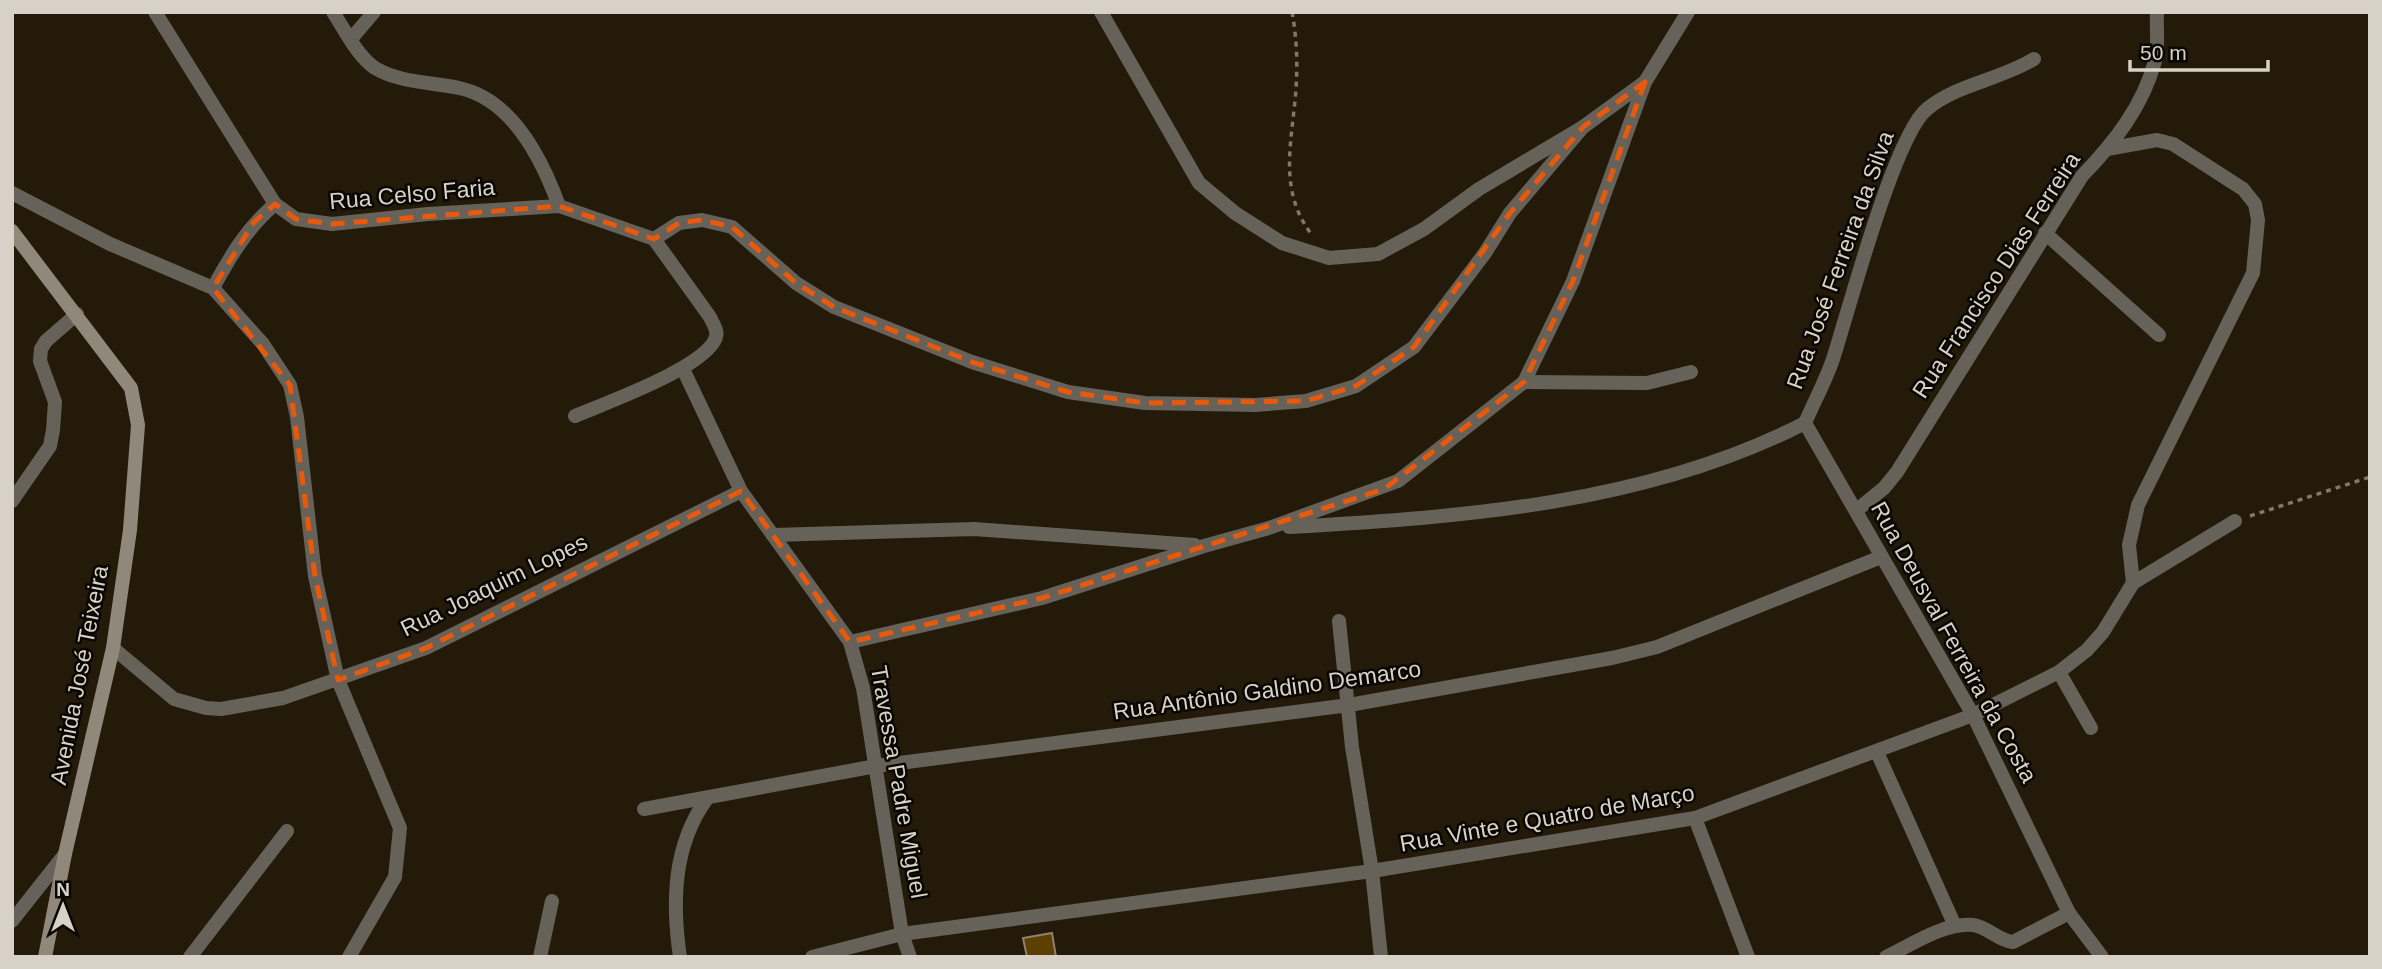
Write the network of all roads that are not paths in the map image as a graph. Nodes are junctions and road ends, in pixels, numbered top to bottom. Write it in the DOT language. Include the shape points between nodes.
graph roads {
  1 [pos="155,12"];
  2 [pos="332,12"];
  3 [pos="374,12"];
  4 [pos="1101,12"];
  5 [pos="1688,12"];
  6 [pos="2157,12"];
  7 [pos="351,39"];
  8 [pos="2034,59"];
  9 [pos="1645,82"];
  10 [pos="1583,127"];
  11 [pos="2107,149"];
  12 [pos="12,193"];
  13 [pos="275,204"];
  14 [pos="559,206"];
  15 [pos="12,231"];
  16 [pos="2045,233"];
  17 [pos="654,239"];
  18 [pos="213,288"];
  19 [pos="77,314"];
  20 [pos="2159,335"];
  21 [pos="683,369"];
  22 [pos="1691,372"];
  23 [pos="1524,382"];
  24 [pos="575,416"];
  25 [pos="1805,423"];
  26 [pos="741,491"];
  27 [pos="12,501"];
  28 [pos="1857,510"];
  29 [pos="2235,521"];
  30 [pos="1269,528"];
  31 [pos="773,535"];
  32 [pos="1204,546"];
  33 [pos="1881,557"];
  34 [pos="2133,583"];
  35 [pos="1339,621"];
  36 [pos="850,642"];
  37 [pos="113,648"];
  38 [pos="2059,672"];
  39 [pos="338,680"];
  40 [pos="1349,705"];
  41 [pos="1973,715"];
  42 [pos="2091,729"];
  43 [pos="1877,751"];
  44 [pos="876,766"];
  45 [pos="706,800"];
  46 [pos="644,809"];
  47 [pos="1695,818"];
  48 [pos="287,831"];
  49 [pos="65,854"];
  50 [pos="1372,871"];
  51 [pos="552,901"];
  52 [pos="2069,913"];
  53 [pos="12,921"];
  54 [pos="1955,926"];
  55 [pos="902,934"];
  56 [pos="46,957"];
  57 [pos="190,957"];
  58 [pos="349,957"];
  59 [pos="540,957"];
  60 [pos="680,957"];
  61 [pos="812,957"];
  62 [pos="910,957"];
  63 [pos="1381,957"];
  64 [pos="1748,957"];
  65 [pos="1886,957"];
  66 [pos="2102,957"];
  1 -- 13 [label="street, Rua Celso Faria"];
  2 -- 7 [label="street"];
  3 -- 7 [label="street"];
  4 -- 10 [label="street" via="1199,183 1282,243 1329,258 1378,254"];
  5 -- 9 [label="street"];
  6 -- 11 [label="street, Rua Francisco Dias Ferreira" via="2155,60 2138,104"];
  7 -- 14 [label="street" via="374,67 488,98 505,112 542,164"];
  8 -- 25 [label="street, Rua José Ferreira da Silva" via="1927,108 1910,131 1832,362"];
  9 -- 10 [label="street"];
  9 -- 23 [label="street" via="1573,281"];
  10 -- 17 [label="street" via="1510,213 1486,253 1414,347 1356,386 1306,401 1144,403 1068,392 972,362 834,307 796,283 732,227 702,220 679,223"];
  11 -- 16 [label="street, Rua Francisco Dias Ferreira" via="2082,176"];
  11 -- 34 [label="street" via="2157,140 2173,144 2244,189 2255,204 2258,219 2253,273 2138,505 2129,545"];
  12 -- 18 [label="street" via="110,244"];
  13 -- 14 [label="street, Rua Celso Faria" via="296,219 332,225"];
  13 -- 18 [label="street" via="254,222"];
  14 -- 17 [label="street, Rua Celso Faria"];
  15 -- 19 [label="main road, Avenida José Teixeira"];
  16 -- 20 [label="street"];
  16 -- 28 [label="street, Rua Francisco Dias Ferreira" via="1896,472"];
  17 -- 21 [label="street" via="717,331 710,348"];
  18 -- 39 [label="street" via="262,344 290,385 314,576"];
  19 -- 27 [label="street" via="41,349 40,361 55,402 50,446"];
  19 -- 37 [label="main road, Avenida José Teixeira" via="131,388 137,405 130,530"];
  21 -- 24 [label="street"];
  21 -- 26 [label="street, Travessa Padre Miguel"];
  22 -- 23 [label="street" via="1647,383"];
  23 -- 30 [label="street" via="1398,481"];
  25 -- 28 [label="street, Rua Deusval Ferreira da Costa"];
  25 -- 30 [label="street" via="1758,447 1629,488 1445,518"];
  26 -- 31 [label="street, Travessa Padre Miguel"];
  26 -- 39 [label="street, Rua Joaquim Lopes" via="426,648"];
  28 -- 33 [label="street, Rua Deusval Ferreira da Costa"];
  29 -- 34 [label="street, Rua Vinte e Quatro de Março"];
  30 -- 32 [label="street"];
  31 -- 32 [label="street" via="974,529"];
  31 -- 36 [label="street, Travessa Padre Miguel"];
  32 -- 36 [label="street" via="1042,598"];
  33 -- 40 [label="street, Rua Antônio Galdino Demarco" via="1642,651"];
  33 -- 41 [label="street, Rua Deusval Ferreira da Costa"];
  34 -- 38 [label="street, Rua Vinte e Quatro de Março" via="2103,632"];
  35 -- 40 [label="street"];
  36 -- 44 [label="street, Travessa Padre Miguel"];
  37 -- 39 [label="street, Rua Joaquim Lopes" via="173,699 206,708 283,698"];
  37 -- 49 [label="main road, Avenida José Teixeira"];
  38 -- 41 [label="street, Rua Vinte e Quatro de Março"];
  38 -- 42 [label="street"];
  39 -- 58 [label="street" via="401,836 395,877"];
  40 -- 44 [label="street, Rua Antônio Galdino Demarco"];
  40 -- 50 [label="street"];
  41 -- 43 [label="street, Rua Vinte e Quatro de Março"];
  41 -- 52 [label="street, Rua Deusval Ferreira da Costa"];
  43 -- 47 [label="street, Rua Vinte e Quatro de Março"];
  43 -- 54 [label="street"];
  44 -- 45 [label="street, Rua Antônio Galdino Demarco"];
  44 -- 55 [label="street, Travessa Padre Miguel"];
  45 -- 46 [label="street, Rua Antônio Galdino Demarco"];
  45 -- 60 [label="street" via="696,814 675,882"];
  47 -- 50 [label="street, Rua Vinte e Quatro de Março"];
  47 -- 64 [label="street"];
  48 -- 57 [label="street"];
  49 -- 53 [label="street"];
  49 -- 56 [label="main road, Avenida José Teixeira"];
  50 -- 55 [label="street, Rua Vinte e Quatro de Março"];
  50 -- 63 [label="street"];
  51 -- 59 [label="street"];
  52 -- 54 [label="street" via="2013,942 1975,925"];
  52 -- 66 [label="street, Rua Deusval Ferreira da Costa"];
  54 -- 65 [label="street"];
  55 -- 61 [label="street, Rua Vinte e Quatro de Março"];
  55 -- 62 [label="street, Travessa Padre Miguel"];
}
